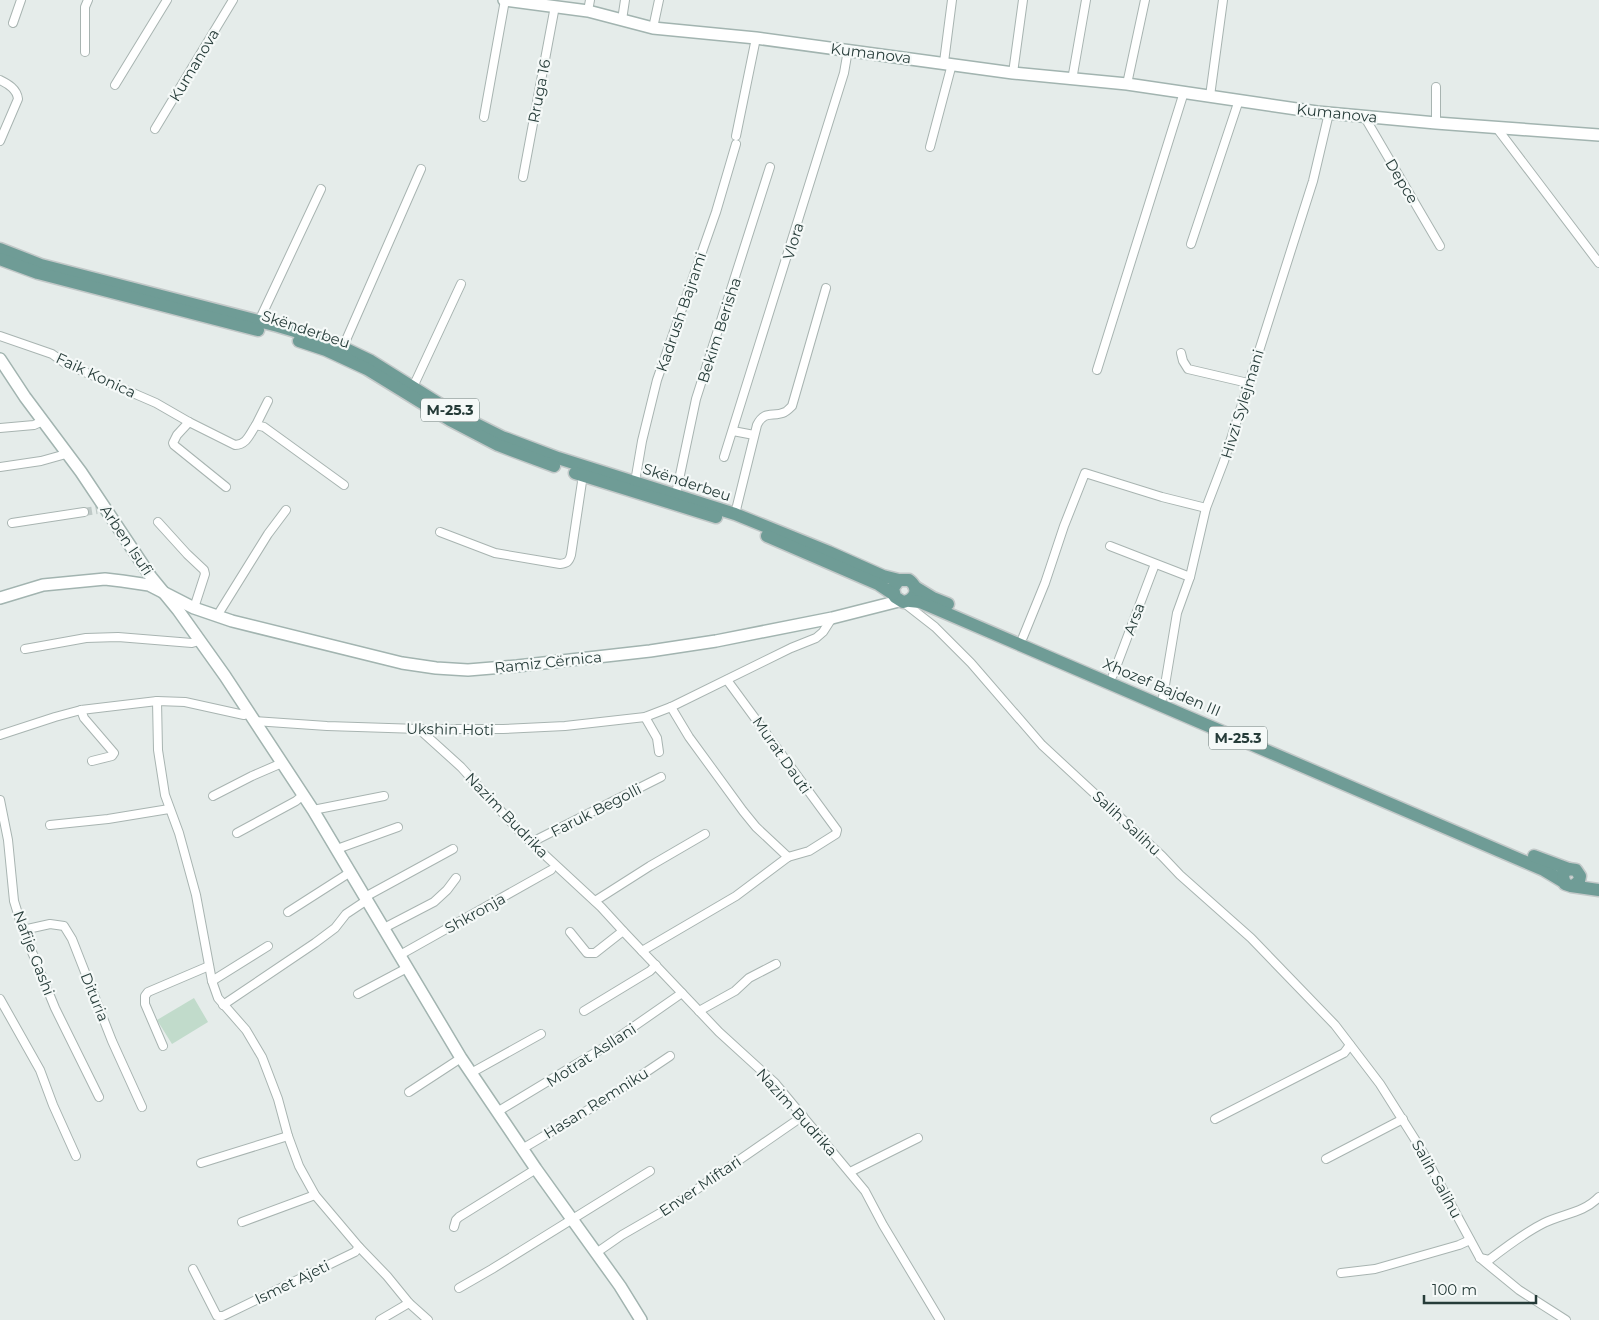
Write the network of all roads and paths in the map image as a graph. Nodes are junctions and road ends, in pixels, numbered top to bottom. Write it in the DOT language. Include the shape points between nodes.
graph roads {
  1 [pos="21,0"];
  2 [pos="88,0"];
  3 [pos="167,0"];
  4 [pos="233,0"];
  5 [pos="505,0"];
  6 [pos="626,0"];
  7 [pos="659,0"];
  8 [pos="952,0"];
  9 [pos="1023,0"];
  10 [pos="1086,0"];
  11 [pos="1145,0"];
  12 [pos="1223,0"];
  13 [pos="520,1"];
  14 [pos="556,6"];
  15 [pos="589,6"];
  16 [pos="622,20"];
  17 [pos="13,22"];
  18 [pos="653,28"];
  19 [pos="756,38"];
  20 [pos="848,50"];
  21 [pos="85,52"];
  22 [pos="948,63"];
  23 [pos="1013,73"];
  24 [pos="0,80"];
  25 [pos="1072,80"];
  26 [pos="1127,84"];
  27 [pos="115,85"];
  28 [pos="1436,87"];
  29 [pos="1184,92"];
  30 [pos="1210,96"];
  31 [pos="1239,100"];
  32 [pos="1329,113"];
  33 [pos="1364,116"];
  34 [pos="484,117"];
  35 [pos="1436,123"];
  36 [pos="1496,127"];
  37 [pos="155,129"];
  38 [pos="1599,135"];
  39 [pos="0,142"];
  40 [pos="930,147"];
  41 [pos="770,167"];
  42 [pos="421,169"];
  43 [pos="524,177"];
  44 [pos="321,189"];
  45 [pos="1191,244"];
  46 [pos="1440,246"];
  47 [pos="0,249"];
  48 [pos="0,259"];
  49 [pos="1599,263"];
  50 [pos="461,284"];
  51 [pos="826,288"];
  52 [pos="258,321"];
  53 [pos="0,336"];
  54 [pos="342,347"];
  55 [pos="1181,353"];
  56 [pos="2,366"];
  57 [pos="1097,370"];
  58 [pos="1248,383"];
  59 [pos="413,387"];
  60 [pos="268,401"];
  61 [pos="43,421"];
  62 [pos="189,422"];
  63 [pos="256,425"];
  64 [pos="0,428"];
  65 [pos="733,430"];
  66 [pos="754,436"];
  67 [pos="66,454"];
  68 [pos="724,457"];
  69 [pos="0,467"];
  70 [pos="583,475"];
  71 [pos="635,482"];
  72 [pos="344,485"];
  73 [pos="226,487"];
  74 [pos="674,494"];
  75 [pos="1206,508"];
  76 [pos="286,510"];
  77 [pos="84,512"];
  78 [pos="735,514"];
  79 [pos="158,522"];
  80 [pos="12,523"];
  81 [pos="440,532"];
  82 [pos="1110,546"];
  83 [pos="1156,564"];
  84 [pos="1190,577"];
  85 [pos="915,587"];
  86 [pos="164,593"];
  87 [pos="894,594"];
  88 [pos="0,598"];
  89 [pos="194,608"];
  90 [pos="217,616"];
  91 [pos="832,618"];
  92 [pos="1024,637"];
  93 [pos="199,641"];
  94 [pos="25,649"];
  95 [pos="1113,675"];
  96 [pos="728,680"];
  97 [pos="1164,697"];
  98 [pos="157,701"];
  99 [pos="671,708"];
  100 [pos="81,710"];
  101 [pos="252,717"];
  102 [pos="645,717"];
  103 [pos="419,729"];
  104 [pos="0,735"];
  105 [pos="659,752"];
  106 [pos="92,761"];
  107 [pos="282,763"];
  108 [pos="661,777"];
  109 [pos="303,795"];
  110 [pos="213,796"];
  111 [pos="384,796"];
  112 [pos="0,800"];
  113 [pos="169,809"];
  114 [pos="314,810"];
  115 [pos="50,825"];
  116 [pos="398,827"];
  117 [pos="237,833"];
  118 [pos="705,834"];
  119 [pos="532,842"];
  120 [pos="453,849"];
  121 [pos="337,850"];
  122 [pos="788,857"];
  123 [pos="551,870"];
  124 [pos="1574,872"];
  125 [pos="350,873"];
  126 [pos="456,878"];
  127 [pos="1569,884"];
  128 [pos="1598,889"];
  129 [pos="366,898"];
  130 [pos="595,901"];
  131 [pos="288,912"];
  132 [pos="384,928"];
  133 [pos="23,930"];
  134 [pos="623,931"];
  135 [pos="570,932"];
  136 [pos="268,946"];
  137 [pos="642,951"];
  138 [pos="400,955"];
  139 [pos="776,964"];
  140 [pos="656,965"];
  141 [pos="209,966"];
  142 [pos="407,968"];
  143 [pos="212,981"];
  144 [pos="682,993"];
  145 [pos="358,994"];
  146 [pos="0,1000"];
  147 [pos="223,1005"];
  148 [pos="584,1011"];
  149 [pos="699,1011"];
  150 [pos="541,1034"];
  151 [pos="1350,1045"];
  152 [pos="163,1046"];
  153 [pos="670,1056"];
  154 [pos="461,1058"];
  155 [pos="471,1073"];
  156 [pos="409,1092"];
  157 [pos="99,1097"];
  158 [pos="142,1107"];
  159 [pos="497,1112"];
  160 [pos="803,1116"];
  161 [pos="1215,1119"];
  162 [pos="1403,1119"];
  163 [pos="288,1136"];
  164 [pos="918,1138"];
  165 [pos="522,1149"];
  166 [pos="76,1156"];
  167 [pos="1326,1159"];
  168 [pos="201,1163"];
  169 [pos="536,1169"];
  170 [pos="650,1171"];
  171 [pos="850,1172"];
  172 [pos="315,1194"];
  173 [pos="1599,1197"];
  174 [pos="571,1218"];
  175 [pos="242,1222"];
  176 [pos="454,1227"];
  177 [pos="1470,1240"];
  178 [pos="359,1248"];
  179 [pos="596,1253"];
  180 [pos="1480,1258"];
  181 [pos="193,1269"];
  182 [pos="1341,1273"];
  183 [pos="459,1288"];
  184 [pos="409,1303"];
  185 [pos="380,1320"];
  186 [pos="428,1320"];
  187 [pos="641,1320"];
  188 [pos="940,1320"];
  189 [pos="1566,1320"];
  1 -- 17 [label="street"];
  2 -- 21 [label="street" via="85,7"];
  3 -- 27 [label="street"];
  4 -- 37 [label="street, Kumanova"];
  5 -- 13 [label="street, Kumanova"];
  5 -- 34 [label="street"];
  6 -- 16 [label="street"];
  7 -- 18 [label="street"];
  8 -- 22 [label="street"];
  9 -- 23 [label="street"];
  10 -- 25 [label="street"];
  11 -- 26 [label="street"];
  12 -- 30 [label="street"];
  13 -- 14 [label="street, Kumanova"];
  14 -- 15 [label="street, Kumanova"];
  14 -- 43 [label="street, Rruga 16"];
  15 -- 16 [label="street, Kumanova"];
  16 -- 18 [label="street, Kumanova"];
  18 -- 19 [label="street, Kumanova"];
  19 -- 20 [label="street, Kumanova"];
  19 -- 71 [label="street, Kadrush Bajrami" via="736,140 716,212 657,380"];
  20 -- 22 [label="street, Kumanova"];
  20 -- 65 [label="street, Vlora" via="844,73"];
  22 -- 23 [label="street, Kumanova"];
  22 -- 40 [label="street"];
  23 -- 25 [label="street, Kumanova"];
  24 -- 39 [label="street" via="15,90 18,100"];
  25 -- 26 [label="street, Kumanova"];
  26 -- 29 [label="street, Kumanova"];
  28 -- 35 [label="street"];
  29 -- 30 [label="street, Kumanova"];
  29 -- 57 [label="street"];
  30 -- 31 [label="street, Kumanova"];
  31 -- 32 [label="street, Kumanova"];
  31 -- 45 [label="street"];
  32 -- 33 [label="street, Kumanova"];
  32 -- 58 [label="street, Hivzi Sylejmani" via="1313,180"];
  33 -- 35 [label="street, Kumanova"];
  33 -- 46 [label="street, Depce"];
  35 -- 36 [label="street, Kumanova"];
  36 -- 38 [label="street, Kumanova"];
  36 -- 49 [label="street"];
  41 -- 74 [label="street, Bekim Berisha" via="696,399"];
  42 -- 54 [label="street, Skënderbeu"];
  44 -- 52 [label="street"];
  47 -- 52 [label="main road, Skënderbeu / M-25.3" via="41,265"];
  48 -- 70 [label="main road, Skënderbeu / M-25.3" via="38,273 326,350 367,369 498,446"];
  50 -- 59 [label="street"];
  51 -- 66 [label="street" via="792,406 786,412 760,418"];
  52 -- 54 [label="main road, Skënderbeu / M-25.3"];
  53 -- 62 [label="street, Faik Konica" via="52,354 66,364 156,403"];
  54 -- 59 [label="main road, Skënderbeu / M-25.3"];
  55 -- 58 [label="street" via="1188,369"];
  56 -- 61 [label="street, Arben Isufi"];
  58 -- 75 [label="street, Hivzi Sylejmani"];
  59 -- 71 [label="main road, Skënderbeu / M-25.3" via="454,413 502,437"];
  60 -- 63 [label="street, Faik Konica"];
  61 -- 64 [label="street" via="34,425"];
  61 -- 67 [label="street, Arben Isufi"];
  62 -- 63 [label="street, Faik Konica" via="235,445 241,445"];
  62 -- 73 [label="street" via="177,435 174,445"];
  63 -- 72 [label="street" via="278,436"];
  65 -- 66 [label="street"];
  65 -- 68 [label="street, Vlora"];
  66 -- 78 [label="street"];
  67 -- 69 [label="street"];
  67 -- 86 [label="street, Arben Isufi" via="81,472 100,508"];
  70 -- 81 [label="street" via="571,555 566,564 495,553"];
  70 -- 87 [label="main road, Skënderbeu / M-25.3" via="741,526 825,560"];
  71 -- 74 [label="main road, Skënderbeu / M-25.3"];
  74 -- 78 [label="main road, Skënderbeu / M-25.3"];
  75 -- 84 [label="street, Hivzi Sylejmani"];
  75 -- 92 [label="street" via="1085,473"];
  76 -- 90 [label="street"];
  77 -- 80 [label="street"];
  78 -- 87 [label="main road, Skënderbeu / M-25.3" via="883,576"];
  79 -- 89 [label="street" via="204,570"];
  82 -- 83 [label="street"];
  83 -- 84 [label="street"];
  83 -- 95 [label="street, Arsa"];
  84 -- 97 [label="street, Hivzi Sylejmani" via="1177,613"];
  85 -- 87 [label="main road" via="915,594"];
  85 -- 87 [label="main road, M-25.3" via="909,580"];
  85 -- 92 [label="main road, Xhozef Bajden III / M-25.3"];
  86 -- 88 [label="street, Ramiz Cërnica" via="149,585 105,579 43,585"];
  86 -- 89 [label="street, Ramiz Cërnica"];
  86 -- 93 [label="street, Arben Isufi"];
  87 -- 91 [label="street, Ramiz Cërnica"];
  87 -- 127 [label="main road, Xhozef Bajden III / M-25.3" via="920,602 1150,700 1544,870"];
  87 -- 151 [label="street, Salih Salihu" via="935,627 971,663 1042,745 1251,938 1335,1025"];
  89 -- 90 [label="street, Ramiz Cërnica"];
  90 -- 91 [label="street, Ramiz Cërnica" via="402,663 468,670 650,651"];
  91 -- 96 [label="street, Ukshin Hoti" via="816,638"];
  92 -- 95 [label="main road, Xhozef Bajden III / M-25.3"];
  93 -- 94 [label="street" via="94,637"];
  93 -- 101 [label="street, Arben Isufi"];
  95 -- 97 [label="main road, Xhozef Bajden III / M-25.3"];
  96 -- 99 [label="street, Ukshin Hoti"];
  96 -- 122 [label="street, Murat Dauti" via="837,830 836,834 809,851"];
  97 -- 124 [label="main road, Xhozef Bajden III / M-25.3"];
  98 -- 100 [label="street, Ukshin Hoti"];
  98 -- 101 [label="street, Ukshin Hoti" via="185,702"];
  98 -- 113 [label="street" via="158,750"];
  99 -- 102 [label="street, Ukshin Hoti"];
  99 -- 122 [label="street" via="742,812"];
  100 -- 104 [label="street, Ukshin Hoti"];
  100 -- 106 [label="street" via="114,753"];
  101 -- 103 [label="street, Ukshin Hoti" via="327,726"];
  101 -- 107 [label="street"];
  102 -- 103 [label="street, Ukshin Hoti" via="503,729"];
  102 -- 105 [label="street" via="657,738"];
  103 -- 119 [label="street, Nazim Budrika" via="461,767"];
  107 -- 109 [label="street"];
  107 -- 110 [label="street"];
  108 -- 119 [label="street, Faruk Begolli"];
  109 -- 114 [label="street"];
  109 -- 117 [label="street"];
  111 -- 114 [label="street"];
  112 -- 133 [label="street, Nafije Gashi" via="14,901"];
  113 -- 115 [label="street"];
  113 -- 141 [label="street" via="196,895"];
  114 -- 121 [label="street"];
  116 -- 121 [label="street"];
  118 -- 130 [label="street"];
  119 -- 130 [label="street, Nazim Budrika"];
  120 -- 129 [label="street"];
  121 -- 125 [label="street"];
  122 -- 137 [label="street" via="736,896"];
  123 -- 138 [label="street, Shkronja"];
  124 -- 127 [label="main road" via="1563,874"];
  124 -- 128 [label="main road, Xhozef Bajden III / M-25.3"];
  125 -- 129 [label="street"];
  125 -- 131 [label="street"];
  126 -- 132 [label="street" via="434,902"];
  127 -- 128 [label="main road, Xhozef Bajden III / M-25.3"];
  129 -- 132 [label="street"];
  129 -- 147 [label="street" via="315,943"];
  130 -- 134 [label="street, Nazim Budrika"];
  132 -- 138 [label="street"];
  133 -- 157 [label="street, Nafije Gashi" via="55,1008"];
  133 -- 158 [label="street, Dituria" via="50,924 64,926"];
  134 -- 135 [label="street" via="595,954 587,954"];
  134 -- 137 [label="street, Nazim Budrika"];
  136 -- 143 [label="street"];
  137 -- 140 [label="street, Nazim Budrika"];
  138 -- 142 [label="street"];
  139 -- 149 [label="street"];
  140 -- 144 [label="street, Nazim Budrika"];
  140 -- 148 [label="street"];
  141 -- 143 [label="street"];
  141 -- 152 [label="street" via="144,996"];
  142 -- 145 [label="street"];
  142 -- 154 [label="street"];
  143 -- 147 [label="street"];
  144 -- 149 [label="street, Nazim Budrika"];
  144 -- 159 [label="street, Motrat Asllani" via="603,1048"];
  146 -- 166 [label="street" via="40,1070"];
  147 -- 163 [label="street" via="246,1030 262,1057"];
  149 -- 160 [label="street, Nazim Budrika" via="775,1084"];
  150 -- 155 [label="street"];
  151 -- 161 [label="street" via="1344,1053"];
  151 -- 162 [label="street, Salih Salihu"];
  153 -- 165 [label="street, Hasan Remniku"];
  154 -- 155 [label="street"];
  154 -- 156 [label="street"];
  155 -- 159 [label="street"];
  159 -- 165 [label="street"];
  160 -- 171 [label="street, Nazim Budrika"];
  160 -- 179 [label="street, Enver Miftari" via="674,1205"];
  162 -- 167 [label="street"];
  162 -- 177 [label="street, Salih Salihu" via="1422,1148"];
  163 -- 168 [label="street"];
  163 -- 172 [label="street" via="299,1166"];
  164 -- 171 [label="street"];
  165 -- 169 [label="street"];
  169 -- 174 [label="street"];
  169 -- 176 [label="street" via="459,1217"];
  170 -- 174 [label="street"];
  171 -- 188 [label="street, Nazim Budrika" via="865,1190"];
  172 -- 175 [label="street"];
  172 -- 178 [label="street"];
  173 -- 180 [label="street" via="1580,1211 1563,1214 1527,1232 1489,1260"];
  174 -- 179 [label="street"];
  174 -- 183 [label="street"];
  177 -- 180 [label="street, Salih Salihu"];
  177 -- 182 [label="street" via="1375,1269"];
  178 -- 181 [label="street, Ismet Ajeti" via="223,1316 217,1316"];
  178 -- 184 [label="street"];
  179 -- 187 [label="street"];
  180 -- 189 [label="street" via="1519,1290"];
  184 -- 185 [label="street"];
  184 -- 186 [label="street"];
}
